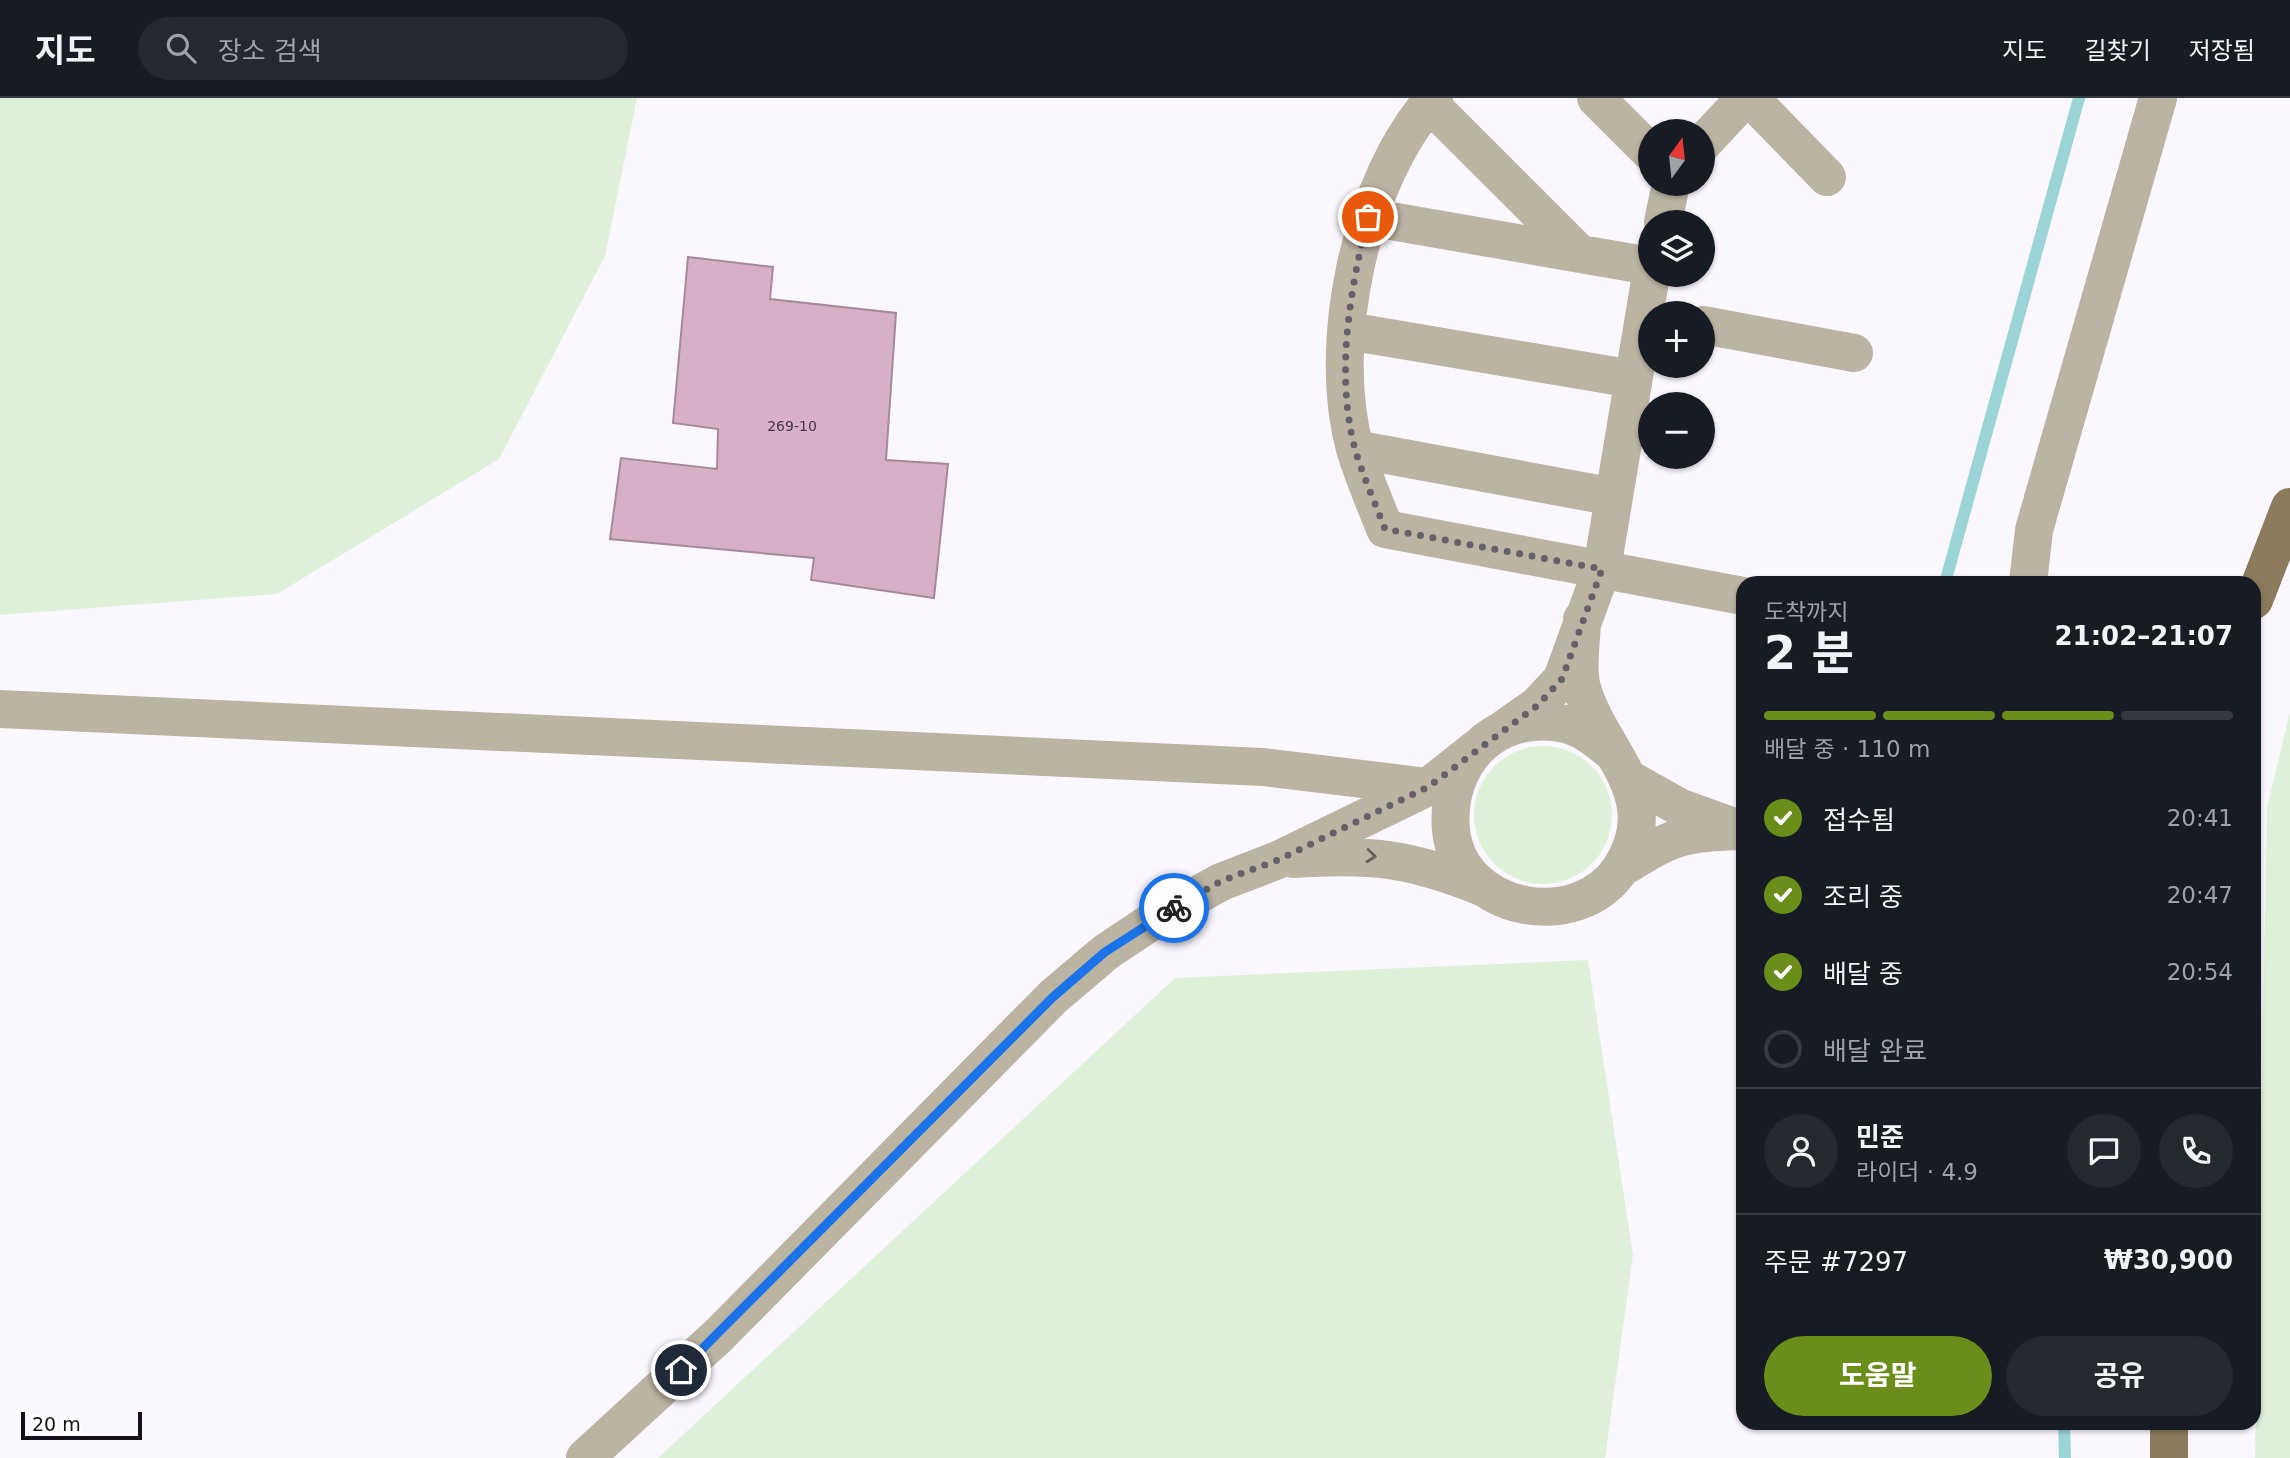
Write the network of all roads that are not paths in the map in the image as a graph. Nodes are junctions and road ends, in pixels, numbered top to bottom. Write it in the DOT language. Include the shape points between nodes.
graph roads {
  1 [pos="1596,98"];
  2 [pos="1745,98"];
  3 [pos="1750,98"];
  4 [pos="2158,98"];
  5 [pos="1431,101"];
  6 [pos="1715,130"];
  7 [pos="1638,140"];
  8 [pos="1827,177"];
  9 [pos="1368,217"];
  10 [pos="1580,254"];
  11 [pos="1638,264"];
  12 [pos="1715,327"];
  13 [pos="1348,331"];
  14 [pos="1854,353"];
  15 [pos="1638,356"];
  16 [pos="1633,379"];
  17 [pos="1355,449"];
  18 [pos="1614,497"];
  19 [pos="2290,507"];
  20 [pos="1602,569"];
  21 [pos="2029,576"];
  22 [pos="2261,582"];
  23 [pos="1736,595"];
  24 [pos="1582,619"];
  25 [pos="0,709"];
  26 [pos="1488,740"];
  27 [pos="1622,767"];
  28 [pos="1428,787"];
  29 [pos="1736,828"];
  30 [pos="1736,830"];
  31 [pos="1278,860"];
  32 [pos="1620,869"];
  33 [pos="1482,887"];
  34 [pos="2169,1430"];
  35 [pos="584,1458"];
  36 [pos="2169,1458"];
  1 -- 7 [label="street"];
  2 -- 6 [label="street"];
  3 -- 8 [label="street"];
  4 -- 21 [label="street" via="2034,530"];
  5 -- 9 [label="street" via="1382,178"];
  5 -- 10 [label="street"];
  9 -- 10 [label="street"];
  9 -- 13 [label="street" via="1353,279"];
  10 -- 11 [label="street"];
  12 -- 14 [label="street"];
  13 -- 16 [label="street"];
  13 -- 17 [label="street" via="1346,389"];
  15 -- 16 [label="street"];
  16 -- 18 [label="street"];
  17 -- 18 [label="street"];
  17 -- 20 [label="street" via="1385,529"];
  18 -- 20 [label="street"];
  19 -- 22 [label="main road"];
  20 -- 23 [label="street"];
  20 -- 24 [label="street"];
  24 -- 26 [label="street" via="1562,679 1538,705"];
  24 -- 27 [label="street" via="1581,685"];
  25 -- 28 [label="street" via="1263,767"];
  26 -- 27 [label="street" via="1530,721 1562,723 1590,734"];
  26 -- 28 [label="street"];
  26 -- 33 [label="street" via="1458,774 1449,803 1451,834 1462,863"];
  27 -- 29 [label="street" via="1681,808"];
  27 -- 32 [label="street" via="1637,811 1633,841"];
  28 -- 31 [label="street"];
  30 -- 32 [label="street" via="1671,838"];
  31 -- 33 [label="street, one-way" via="1356,855 1398,859"];
  31 -- 35 [label="street" via="1221,881 1163,914 1105,952 1063,988 719,1335"];
  32 -- 33 [label="street" via="1598,891 1570,905 1539,908 1509,902"];
  34 -- 36 [label="main road"];
}
